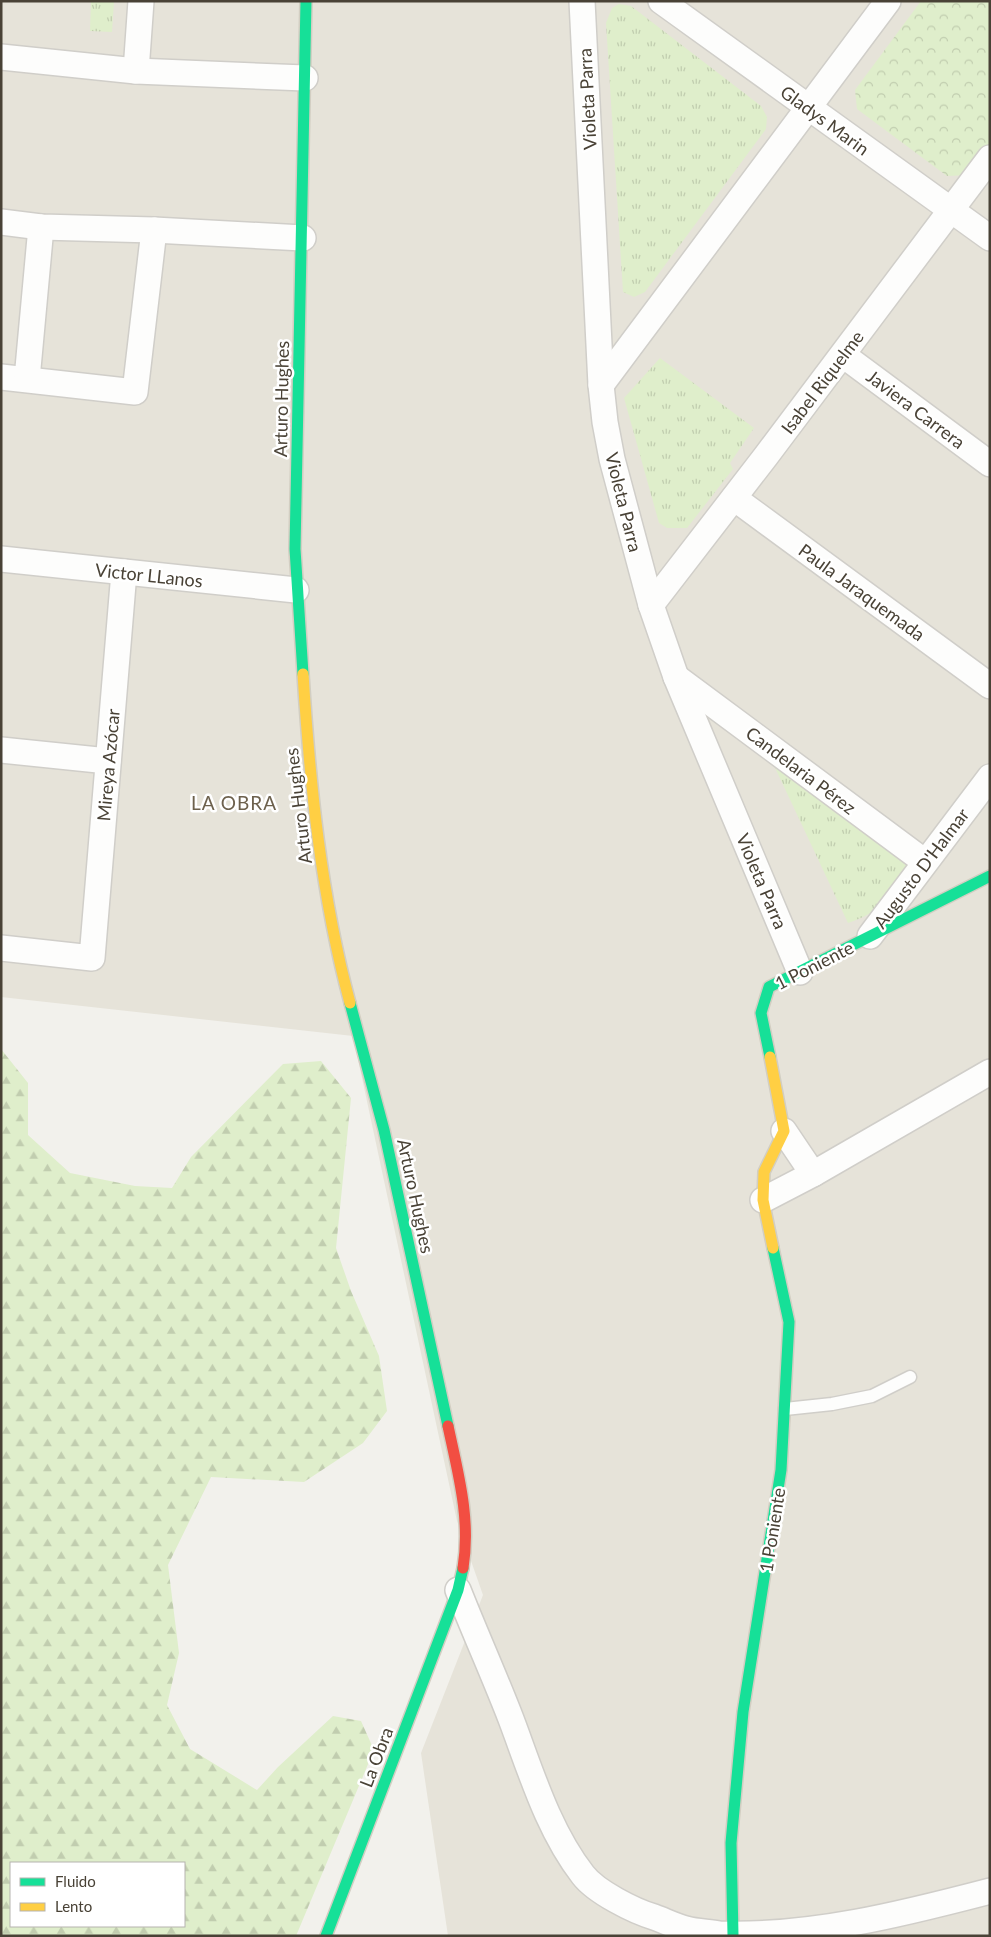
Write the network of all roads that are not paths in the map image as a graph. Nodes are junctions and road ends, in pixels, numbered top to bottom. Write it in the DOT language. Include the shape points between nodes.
graph roads {
  1 [pos="141,1"];
  2 [pos="306,1"];
  3 [pos="582,1"];
  4 [pos="661,1"];
  5 [pos="888,1"];
  6 [pos="1,57"];
  7 [pos="136,71"];
  8 [pos="305,78"];
  9 [pos="809,108"];
  10 [pos="990,158"];
  11 [pos="951,210"];
  12 [pos="1,222"];
  13 [pos="41,227"];
  14 [pos="154,230"];
  15 [pos="302,238"];
  16 [pos="990,238"];
  17 [pos="842,355"];
  18 [pos="1,377"];
  19 [pos="27,379"];
  20 [pos="601,385"];
  21 [pos="990,464"];
  22 [pos="734,498"];
  23 [pos="1,559"];
  24 [pos="124,572"];
  25 [pos="296,590"];
  26 [pos="651,605"];
  27 [pos="676,677"];
  28 [pos="990,686"];
  29 [pos="1,750"];
  30 [pos="108,761"];
  31 [pos="990,777"];
  32 [pos="926,862"];
  33 [pos="990,876"];
  34 [pos="870,936"];
  35 [pos="1,948"];
  36 [pos="800,972"];
  37 [pos="990,1072"];
  38 [pos="784,1131"];
  39 [pos="813,1174"];
  40 [pos="763,1200"];
  41 [pos="910,1377"];
  42 [pos="785,1409"];
  43 [pos="458,1590"];
  44 [pos="990,1891"];
  45 [pos="732,1935"];
  46 [pos="326,1936"];
  1 -- 7 [label="street"];
  2 -- 8 [label="street, Arturo Hughes"];
  3 -- 20 [label="street, Violeta Parra"];
  4 -- 9 [label="street, Gladys Marin"];
  5 -- 9 [label="street"];
  6 -- 7 [label="street"];
  7 -- 8 [label="street"];
  8 -- 15 [label="street, Arturo Hughes"];
  9 -- 11 [label="street, Gladys Marin"];
  9 -- 20 [label="street"];
  10 -- 11 [label="street, Isabel Riquelme"];
  11 -- 16 [label="street, Gladys Marin"];
  11 -- 17 [label="street, Isabel Riquelme"];
  12 -- 13 [label="street"];
  13 -- 14 [label="street"];
  13 -- 19 [label="street"];
  14 -- 15 [label="street"];
  14 -- 19 [label="street" via="135,392"];
  15 -- 25 [label="street, Arturo Hughes"];
  17 -- 21 [label="street, Javiera Carrera"];
  17 -- 22 [label="street, Isabel Riquelme"];
  18 -- 19 [label="street"];
  20 -- 26 [label="street, Violeta Parra" via="612,459"];
  22 -- 26 [label="street, Isabel Riquelme"];
  22 -- 28 [label="street, Paula Jaraquemada"];
  23 -- 24 [label="street, Victor LLanos"];
  24 -- 25 [label="street, Victor LLanos"];
  24 -- 30 [label="street, Mireya Azócar"];
  25 -- 43 [label="street, Arturo Hughes" via="310,774 333,930 379,1110 464,1501 467,1541"];
  26 -- 27 [label="street, Violeta Parra"];
  27 -- 32 [label="street, Candelaria Pérez"];
  27 -- 36 [label="street, Violeta Parra"];
  29 -- 30 [label="street"];
  30 -- 35 [label="street, Mireya Azócar" via="92,958"];
  31 -- 32 [label="street, Augusto D'Halmar"];
  32 -- 34 [label="street, Augusto D'Halmar"];
  33 -- 34 [label="street, 1 Poniente"];
  34 -- 36 [label="street, 1 Poniente"];
  36 -- 38 [label="street, 1 Poniente" via="769,987 761,1013"];
  37 -- 39 [label="street"];
  38 -- 39 [label="street, 1 Poniente"];
  38 -- 40 [label="street, 1 Poniente" via="764,1172"];
  39 -- 40 [label="street"];
  40 -- 42 [label="street, 1 Poniente" via="789,1322"];
  41 -- 42 [label="lane" via="872,1396"];
  42 -- 45 [label="street, 1 Poniente" via="781,1470 743,1712 731,1843"];
  43 -- 45 [label="street" via="534,1782 562,1843 585,1877 636,1911 687,1930"];
  43 -- 46 [label="street, La Obra"];
  44 -- 45 [label="street" via="881,1920 823,1930 777,1936"];
}
